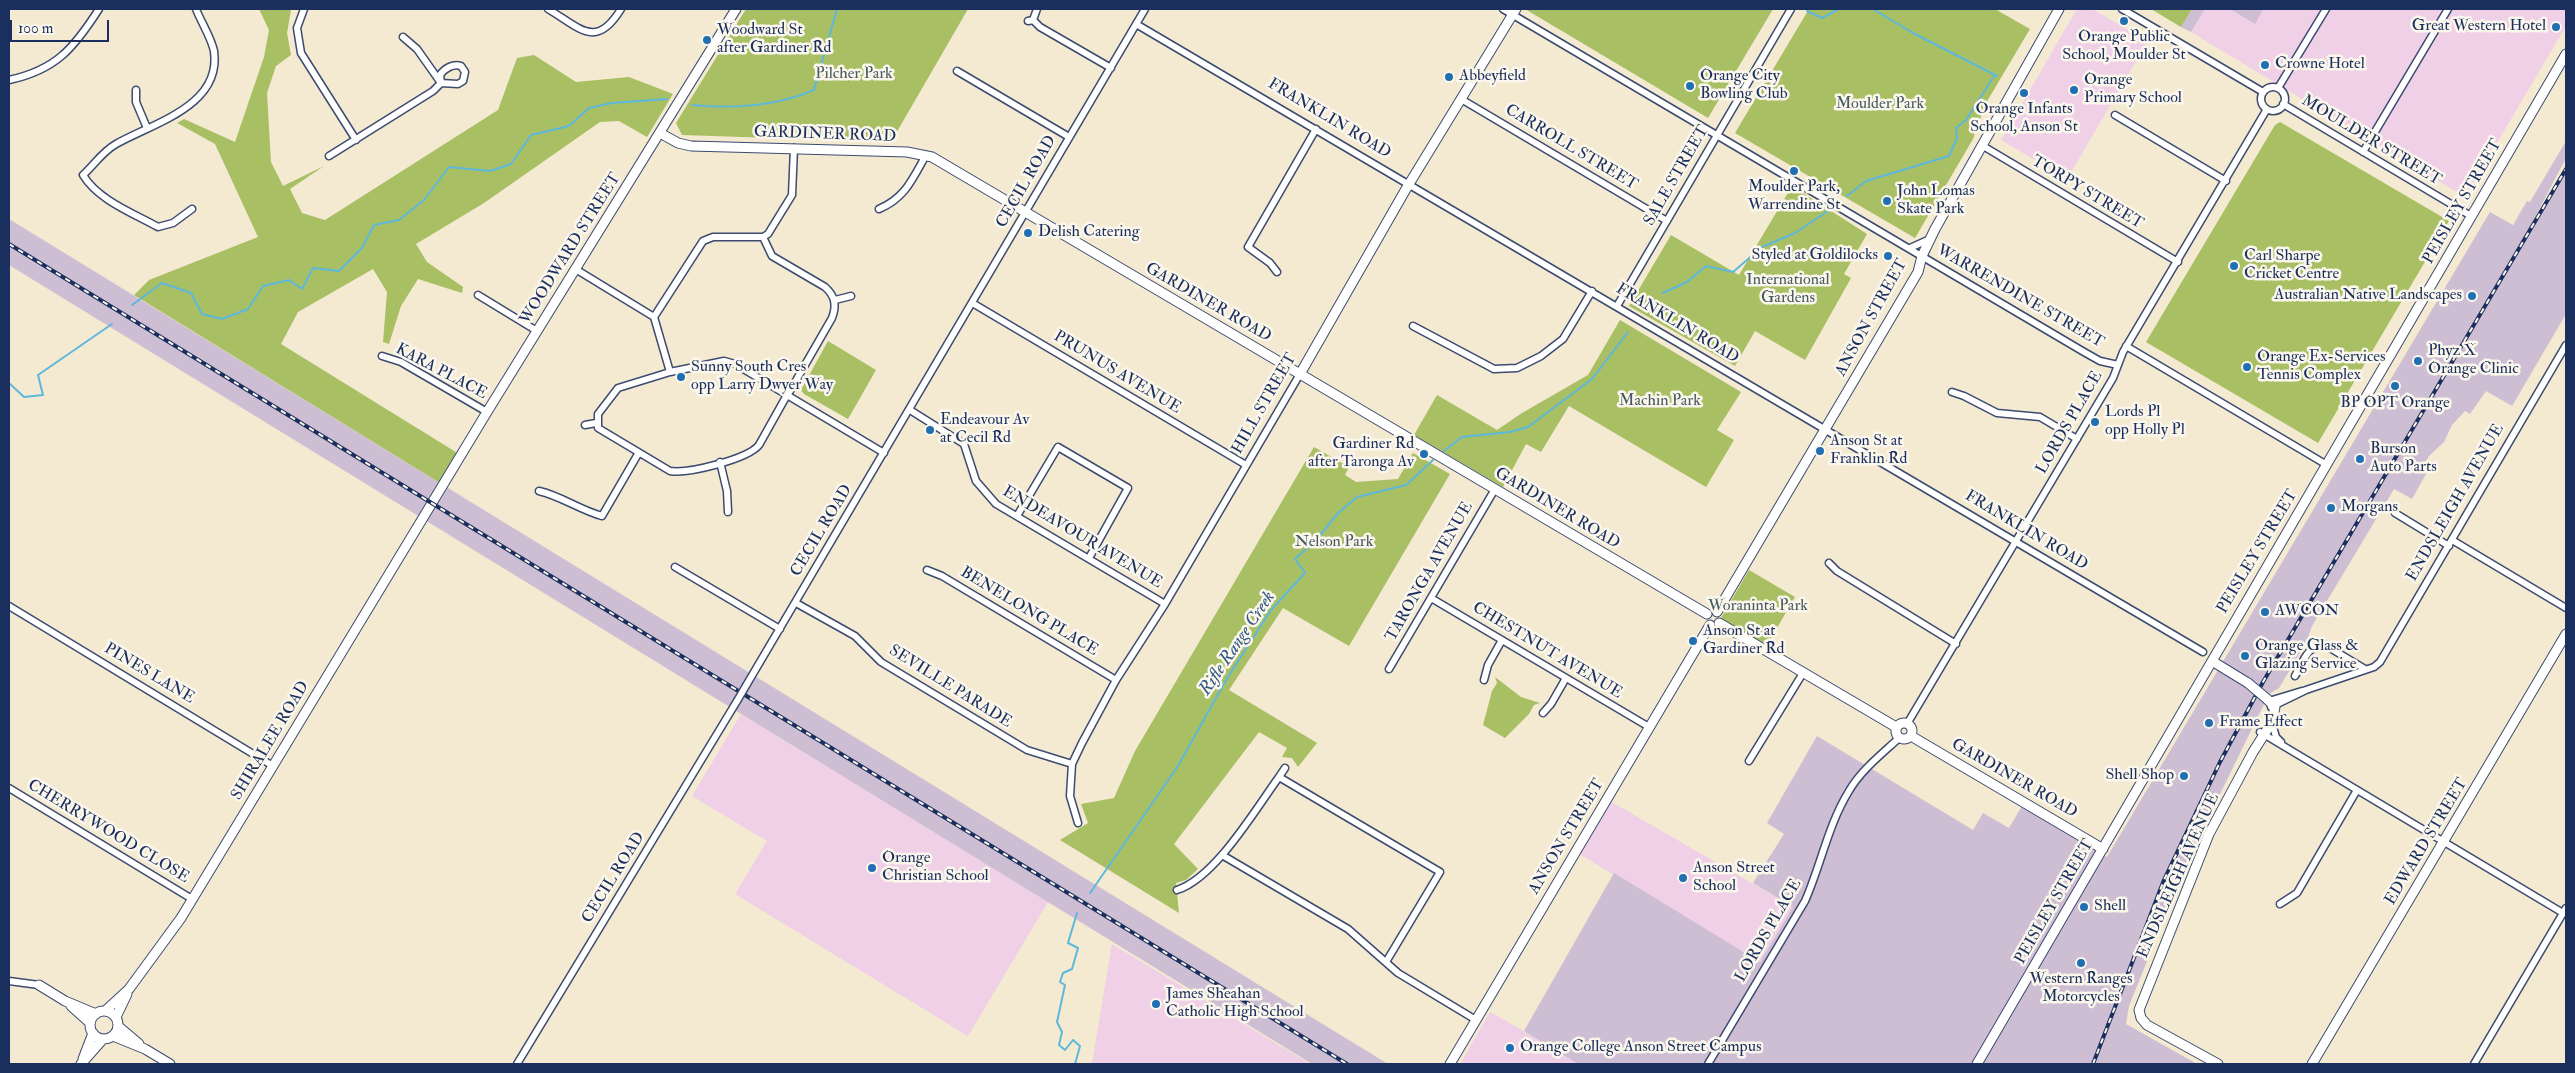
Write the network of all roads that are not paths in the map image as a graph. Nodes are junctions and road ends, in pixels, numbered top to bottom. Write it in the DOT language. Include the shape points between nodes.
graph roads {
  1 [pos="99,9"];
  2 [pos="196,9"];
  3 [pos="304,9"];
  4 [pos="548,9"];
  5 [pos="621,9"];
  6 [pos="736,9"];
  7 [pos="1037,9"];
  8 [pos="1145,9"];
  9 [pos="1504,9"];
  10 [pos="1791,9"];
  11 [pos="2059,9"];
  12 [pos="2122,9"];
  13 [pos="2326,9"];
  14 [pos="2448,9"];
  15 [pos="1514,11"];
  16 [pos="1136,24"];
  17 [pos="403,37"];
  18 [pos="2566,54"];
  19 [pos="1111,68"];
  20 [pos="957,71"];
  21 [pos="9,80"];
  22 [pos="2278,88"];
  23 [pos="136,90"];
  24 [pos="2263,92"];
  25 [pos="1461,99"];
  26 [pos="2283,104"];
  27 [pos="2267,109"];
  28 [pos="2116,115"];
  29 [pos="146,128"];
  30 [pos="1316,129"];
  31 [pos="660,133"];
  32 [pos="1716,134"];
  33 [pos="1069,137"];
  34 [pos="356,140"];
  35 [pos="1983,146"];
  36 [pos="794,148"];
  37 [pos="2363,152"];
  38 [pos="926,155"];
  39 [pos="329,156"];
  40 [pos="2226,181"];
  41 [pos="1409,184"];
  42 [pos="192,209"];
  43 [pos="879,209"];
  44 [pos="1025,213"];
  45 [pos="2471,216"];
  46 [pos="1667,221"];
  47 [pos="763,237"];
  48 [pos="1930,239"];
  49 [pos="1910,248"];
  50 [pos="1922,256"];
  51 [pos="2178,262"];
  52 [pos="576,270"];
  53 [pos="1277,272"];
  54 [pos="1592,291"];
  55 [pos="478,296"];
  56 [pos="851,296"];
  57 [pos="835,300"];
  58 [pos="974,304"];
  59 [pos="1617,306"];
  60 [pos="654,317"];
  61 [pos="1413,326"];
  62 [pos="537,331"];
  63 [pos="2566,345"];
  64 [pos="2126,346"];
  65 [pos="382,356"];
  66 [pos="2118,365"];
  67 [pos="670,372"];
  68 [pos="1300,374"];
  69 [pos="1952,392"];
  70 [pos="787,395"];
  71 [pos="910,410"];
  72 [pos="487,412"];
  73 [pos="596,423"];
  74 [pos="586,426"];
  75 [pos="1826,430"];
  76 [pos="2077,439"];
  77 [pos="884,453"];
  78 [pos="638,454"];
  79 [pos="720,462"];
  80 [pos="1246,465"];
  81 [pos="2327,465"];
  82 [pos="1495,489"];
  83 [pos="538,491"];
  84 [pos="432,505"];
  85 [pos="728,512"];
  86 [pos="2395,513"];
  87 [pos="1017,516"];
  88 [pos="2016,543"];
  89 [pos="2450,543"];
  90 [pos="1089,558"];
  91 [pos="1829,563"];
  92 [pos="675,567"];
  93 [pos="927,570"];
  94 [pos="1431,598"];
  95 [pos="796,603"];
  96 [pos="1165,604"];
  97 [pos="9,606"];
  98 [pos="2566,608"];
  99 [pos="1717,612"];
  100 [pos="1707,614"];
  101 [pos="1715,624"];
  102 [pos="780,629"];
  103 [pos="2566,634"];
  104 [pos="1502,640"];
  105 [pos="1956,644"];
  106 [pos="2202,652"];
  107 [pos="2212,661"];
  108 [pos="1389,669"];
  109 [pos="2366,669"];
  110 [pos="1803,672"];
  111 [pos="2295,676"];
  112 [pos="1566,678"];
  113 [pos="1116,680"];
  114 [pos="1484,680"];
  115 [pos="2271,704"];
  116 [pos="1543,713"];
  117 [pos="2272,722"];
  118 [pos="1907,724"];
  119 [pos="1649,727"];
  120 [pos="1896,727"];
  121 [pos="2262,734"];
  122 [pos="1911,736"];
  123 [pos="1900,738"];
  124 [pos="2298,754"];
  125 [pos="1749,761"];
  126 [pos="1072,764"];
  127 [pos="273,766"];
  128 [pos="1285,768"];
  129 [pos="1279,777"];
  130 [pos="9,788"];
  131 [pos="2357,790"];
  132 [pos="1078,823"];
  133 [pos="2444,842"];
  134 [pos="2103,849"];
  135 [pos="1222,855"];
  136 [pos="1177,890"];
  137 [pos="192,900"];
  138 [pos="2280,904"];
  139 [pos="2565,910"];
  140 [pos="1386,962"];
  141 [pos="9,981"];
  142 [pos="39,985"];
  143 [pos="129,989"];
  144 [pos="65,1001"];
  145 [pos="106,1011"];
  146 [pos="96,1014"];
  147 [pos="116,1017"];
  148 [pos="1476,1020"];
  149 [pos="90,1023"];
  150 [pos="118,1027"];
  151 [pos="93,1033"];
  152 [pos="113,1036"];
  153 [pos="103,1039"];
  154 [pos="145,1049"];
  155 [pos="81,1064"];
  156 [pos="170,1064"];
  157 [pos="517,1064"];
  158 [pos="1450,1064"];
  159 [pos="1708,1064"];
  160 [pos="1977,1064"];
  161 [pos="2218,1064"];
  162 [pos="2312,1064"];
  163 [pos="2474,1064"];
  1 -- 21 [label="street" via="65,55 35,73"];
  2 -- 29 [label="street" via="214,50 214,71 204,94 180,112"];
  3 -- 34 [label="street" via="297,28 301,53"];
  4 -- 5 [label="street" via="584,31 594,33 608,27"];
  6 -- 31 [label="street, WOODWARD STREET"];
  7 -- 19 [label="street" via="1031,20"];
  8 -- 16 [label="street, CECIL ROAD"];
  9 -- 15 [label="street, WARRENDINE STREET"];
  10 -- 32 [label="street, SALE STREET"];
  11 -- 35 [label="street, ANSON STREET" via="2001,108"];
  12 -- 24 [label="street"];
  13 -- 22 [label="street"];
  14 -- 37 [label="street"];
  15 -- 25 [label="street, HILL STREET"];
  15 -- 32 [label="street, WARRENDINE STREET"];
  16 -- 19 [label="street, CECIL ROAD"];
  16 -- 30 [label="street, FRANKLIN ROAD"];
  17 -- 34 [label="street" via="420,52 441,83"];
  18 -- 45 [label="street, PEISLEY STREET"];
  19 -- 33 [label="street, CECIL ROAD"];
  20 -- 33 [label="street"];
  22 -- 24 [label="street" via="2270,87"];
  22 -- 26 [label="street" via="2284,95"];
  23 -- 29 [label="street" via="136,102"];
  24 -- 27 [label="street" via="2262,102"];
  25 -- 41 [label="street, HILL STREET"];
  25 -- 46 [label="street, CARROLL STREET"];
  26 -- 27 [label="street" via="2276,110"];
  26 -- 37 [label="street, MOULDER STREET"];
  27 -- 40 [label="street, LORDS PLACE"];
  28 -- 40 [label="street"];
  29 -- 42 [label="street" via="104,152 83,175 88,184 158,227 173,223"];
  30 -- 41 [label="street, FRANKLIN ROAD"];
  30 -- 53 [label="street" via="1248,247"];
  31 -- 36 [label="street, GARDINER ROAD" via="692,146"];
  31 -- 52 [label="street, WOODWARD STREET"];
  32 -- 46 [label="street, SALE STREET"];
  32 -- 49 [label="street, WARRENDINE STREET"];
  33 -- 44 [label="street, CECIL ROAD"];
  34 -- 39 [label="street"];
  35 -- 48 [label="street, ANSON STREET"];
  35 -- 51 [label="street, TORPY STREET"];
  36 -- 38 [label="street, GARDINER ROAD"];
  36 -- 47 [label="street" via="792,195 772,229"];
  37 -- 45 [label="street, MOULDER STREET"];
  38 -- 43 [label="street" via="906,191 893,203"];
  38 -- 44 [label="street, GARDINER ROAD"];
  40 -- 51 [label="street, LORDS PLACE"];
  41 -- 54 [label="street, FRANKLIN ROAD"];
  41 -- 68 [label="street, HILL STREET"];
  44 -- 58 [label="street, CECIL ROAD"];
  44 -- 68 [label="street, GARDINER ROAD"];
  45 -- 81 [label="street, PEISLEY STREET"];
  46 -- 59 [label="street, SALE STREET"];
  47 -- 57 [label="street" via="772,256 825,287"];
  47 -- 60 [label="street" via="703,241"];
  48 -- 49 [label="street, WARRENDINE STREET"];
  48 -- 50 [label="street, ANSON STREET"];
  49 -- 50 [label="street, WARRENDINE STREET"];
  50 -- 66 [label="street, WARRENDINE STREET" via="2092,356"];
  50 -- 75 [label="street, ANSON STREET" via="1918,272"];
  51 -- 64 [label="street, LORDS PLACE"];
  52 -- 60 [label="street"];
  52 -- 62 [label="street, WOODWARD STREET"];
  54 -- 59 [label="street, FRANKLIN ROAD"];
  54 -- 61 [label="street" via="1563,339 1541,356 1517,368 1494,368"];
  55 -- 62 [label="street"];
  56 -- 57 [label="street"];
  57 -- 70 [label="street" via="832,318"];
  58 -- 71 [label="street, CECIL ROAD"];
  58 -- 80 [label="street, PRUNUS AVENUE"];
  59 -- 75 [label="street, FRANKLIN ROAD"];
  60 -- 67 [label="street"];
  62 -- 72 [label="street, WOODWARD STREET"];
  63 -- 89 [label="street, ENDSLEIGH AVENUE"];
  64 -- 66 [label="street, LORDS PLACE"];
  64 -- 81 [label="street, WARRENDINE STREET"];
  65 -- 72 [label="street, KARA PLACE" via="400,362"];
  66 -- 76 [label="street, LORDS PLACE"];
  67 -- 70 [label="street" via="729,361"];
  67 -- 73 [label="street" via="618,388 602,407"];
  68 -- 80 [label="street, HILL STREET"];
  68 -- 82 [label="street, GARDINER ROAD"];
  69 -- 76 [label="street" via="1997,413 2040,417"];
  70 -- 77 [label="street"];
  70 -- 79 [label="street" via="756,449"];
  71 -- 77 [label="street, CECIL ROAD"];
  71 -- 87 [label="street, ENDEAVOUR AVENUE" via="964,444 972,472 981,488 996,504"];
  72 -- 84 [label="street, WOODWARD STREET"];
  73 -- 74 [label="street"];
  73 -- 78 [label="street" via="602,432"];
  75 -- 88 [label="street, FRANKLIN ROAD"];
  75 -- 99 [label="street, ANSON STREET"];
  76 -- 88 [label="street, LORDS PLACE"];
  77 -- 95 [label="street, CECIL ROAD"];
  78 -- 79 [label="street" via="674,472"];
  78 -- 83 [label="street" via="602,516 556,495"];
  79 -- 85 [label="street"];
  80 -- 96 [label="street, HILL STREET"];
  81 -- 107 [label="street, PEISLEY STREET"];
  82 -- 94 [label="street, TARONGA AVENUE"];
  82 -- 100 [label="street, GARDINER ROAD"];
  84 -- 127 [label="street, SHIRALEE ROAD"];
  86 -- 89 [label="street"];
  87 -- 90 [label="street, ENDEAVOUR AVENUE"];
  87 -- 90 [label="street" via="1058,447 1128,488"];
  88 -- 105 [label="street, LORDS PLACE"];
  88 -- 106 [label="street, FRANKLIN ROAD"];
  89 -- 98 [label="street"];
  89 -- 109 [label="street, ENDSLEIGH AVENUE" via="2380,662"];
  90 -- 96 [label="street, ENDEAVOUR AVENUE"];
  91 -- 105 [label="street"];
  92 -- 102 [label="street"];
  93 -- 113 [label="street, BENELONG PLACE"];
  94 -- 104 [label="street, CHESTNUT AVENUE"];
  94 -- 108 [label="street, TARONGA AVENUE"];
  95 -- 102 [label="street, CECIL ROAD"];
  95 -- 126 [label="street, SEVILLE PARADE" via="855,636 881,662 1027,750"];
  96 -- 113 [label="street, HILL STREET"];
  97 -- 127 [label="street, PINES LANE"];
  99 -- 100 [label="street"];
  99 -- 101 [label="street" via="1720,618"];
  100 -- 101 [label="street" via="1706,620"];
  101 -- 110 [label="street"];
  101 -- 119 [label="street, ANSON STREET"];
  102 -- 157 [label="street, CECIL ROAD, bridge"];
  103 -- 133 [label="street, EDWARD STREET"];
  104 -- 112 [label="street, CHESTNUT AVENUE"];
  104 -- 114 [label="street" via="1488,665"];
  105 -- 118 [label="street, LORDS PLACE"];
  107 -- 115 [label="street, bridge" via="2248,683"];
  107 -- 134 [label="street, PEISLEY STREET"];
  109 -- 111 [label="street" via="2318,644 2311,648"];
  109 -- 115 [label="street, ENDSLEIGH AVENUE" via="2292,693"];
  110 -- 120 [label="street"];
  110 -- 125 [label="street"];
  112 -- 116 [label="street"];
  112 -- 119 [label="street, CHESTNUT AVENUE"];
  113 -- 126 [label="street, HILL STREET"];
  115 -- 117 [label="street, ENDSLEIGH AVENUE"];
  115 -- 121 [label="street, ENDSLEIGH AVENUE"];
  117 -- 121 [label="street, ENDSLEIGH AVENUE"];
  117 -- 124 [label="street" via="2276,737"];
  118 -- 120 [label="street"];
  118 -- 122 [label="street" via="1912,730"];
  119 -- 148 [label="street, ANSON STREET"];
  120 -- 123 [label="street"];
  121 -- 124 [label="street"];
  121 -- 161 [label="street, ENDSLEIGH AVENUE" via="2209,834 2143,996 2139,1014 2147,1025"];
  122 -- 123 [label="street"];
  122 -- 134 [label="street, GARDINER ROAD"];
  123 -- 159 [label="street, LORDS PLACE" via="1849,790 1833,822 1805,901"];
  124 -- 131 [label="street"];
  126 -- 132 [label="street, HILL STREET" via="1070,796"];
  127 -- 137 [label="street, SHIRALEE ROAD"];
  128 -- 129 [label="street"];
  129 -- 135 [label="street"];
  129 -- 140 [label="street" via="1440,872"];
  130 -- 137 [label="street, CHERRYWOOD CLOSE"];
  131 -- 133 [label="street"];
  131 -- 138 [label="street" via="2297,893"];
  133 -- 139 [label="street"];
  133 -- 162 [label="street, EDWARD STREET"];
  134 -- 160 [label="street, PEISLEY STREET"];
  135 -- 136 [label="street" via="1198,880"];
  135 -- 140 [label="street" via="1348,929"];
  137 -- 143 [label="street, SHIRALEE ROAD"];
  139 -- 163 [label="street"];
  140 -- 148 [label="street" via="1398,974"];
  141 -- 142 [label="street"];
  142 -- 144 [label="street"];
  143 -- 145 [label="street, SHIRALEE ROAD"];
  143 -- 147 [label="street, SHIRALEE ROAD"];
  144 -- 146 [label="street"];
  144 -- 149 [label="street"];
  145 -- 146 [label="street"];
  145 -- 147 [label="street"];
  146 -- 149 [label="street"];
  147 -- 150 [label="street"];
  148 -- 158 [label="street, ANSON STREET"];
  149 -- 151 [label="street"];
  150 -- 152 [label="street"];
  150 -- 154 [label="street"];
  151 -- 153 [label="street"];
  151 -- 155 [label="street"];
  152 -- 153 [label="street"];
  152 -- 154 [label="street"];
  153 -- 155 [label="street"];
  154 -- 156 [label="street"];
}
